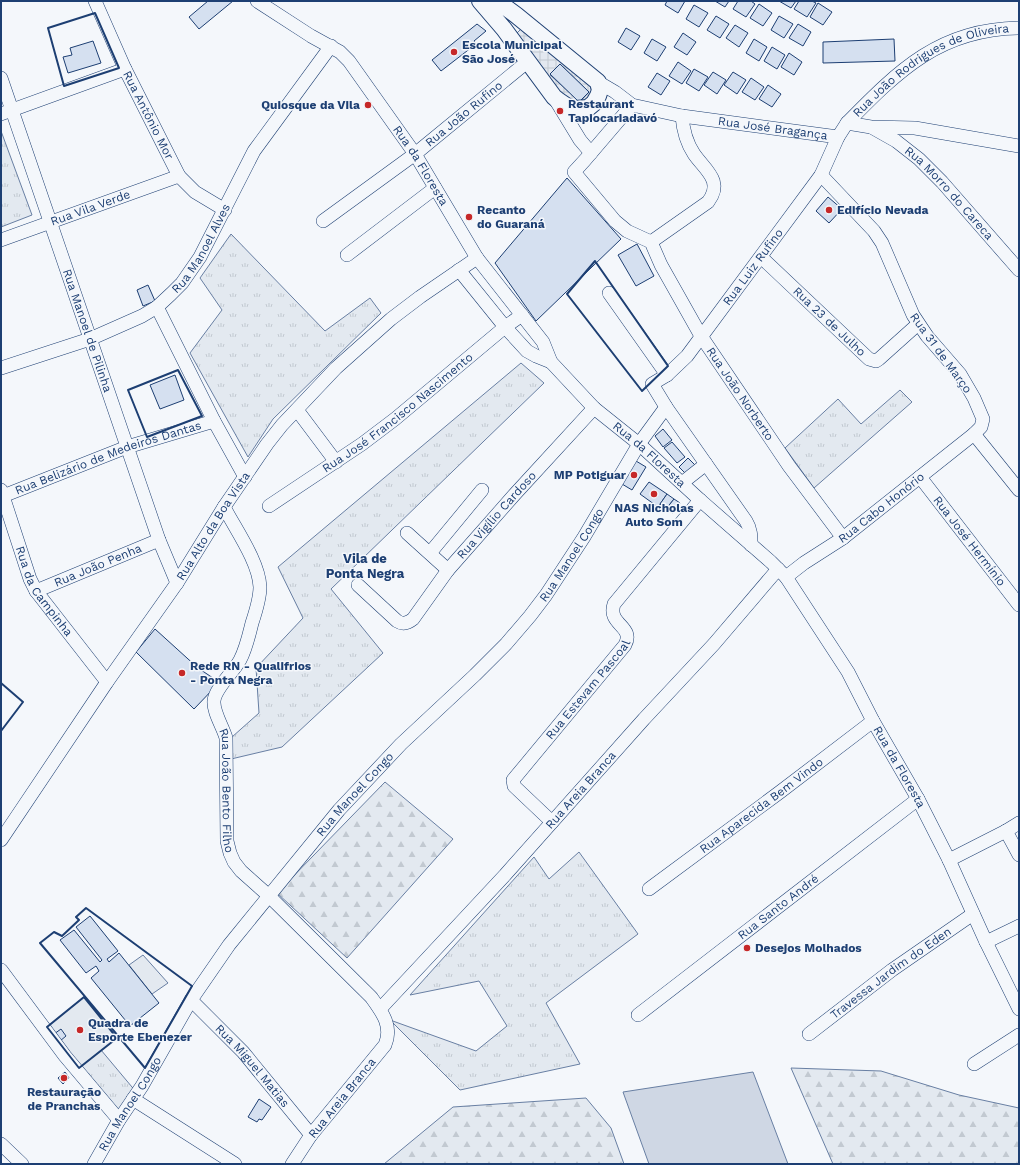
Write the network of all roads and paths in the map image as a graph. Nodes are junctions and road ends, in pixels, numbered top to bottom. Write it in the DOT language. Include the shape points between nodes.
graph roads {
  1 [pos="95,1"];
  2 [pos="257,1"];
  3 [pos="480,1"];
  4 [pos="497,1"];
  5 [pos="1019,28"];
  6 [pos="331,46"];
  7 [pos="526,62"];
  8 [pos="125,70"];
  9 [pos="1,78"];
  10 [pos="598,82"];
  11 [pos="554,97"];
  12 [pos="632,105"];
  13 [pos="7,112"];
  14 [pos="682,116"];
  15 [pos="847,123"];
  16 [pos="871,127"];
  17 [pos="838,137"];
  18 [pos="1019,146"];
  19 [pos="591,153"];
  20 [pos="415,154"];
  21 [pos="820,175"];
  22 [pos="180,176"];
  23 [pos="435,188"];
  24 [pos="225,210"];
  25 [pos="323,221"];
  26 [pos="50,223"];
  27 [pos="1,240"];
  28 [pos="651,242"];
  29 [pos="347,255"];
  30 [pos="761,257"];
  31 [pos="476,258"];
  32 [pos="459,270"];
  33 [pos="1019,270"];
  34 [pos="609,293"];
  35 [pos="157,306"];
  36 [pos="522,315"];
  37 [pos="918,324"];
  38 [pos="505,327"];
  39 [pos="701,336"];
  40 [pos="90,338"];
  41 [pos="551,362"];
  42 [pos="1,368"];
  43 [pos="667,375"];
  44 [pos="666,407"];
  45 [pos="594,408"];
  46 [pos="297,410"];
  47 [pos="214,421"];
  48 [pos="974,434"];
  49 [pos="639,444"];
  50 [pos="127,447"];
  51 [pos="336,462"];
  52 [pos="706,464"];
  53 [pos="245,477"];
  54 [pos="920,477"];
  55 [pos="682,483"];
  56 [pos="482,490"];
  57 [pos="1019,490"];
  58 [pos="2,493"];
  59 [pos="700,500"];
  60 [pos="269,506"];
  61 [pos="224,507"];
  62 [pos="407,533"];
  63 [pos="843,538"];
  64 [pos="159,540"];
  65 [pos="751,544"];
  66 [pos="430,553"];
  67 [pos="448,570"];
  68 [pos="782,573"];
  69 [pos="177,583"];
  70 [pos="358,585"];
  71 [pos="36,591"];
  72 [pos="1019,605"];
  73 [pos="107,682"];
  74 [pos="873,721"];
  75 [pos="918,799"];
  76 [pos="552,822"];
  77 [pos="1019,823"];
  78 [pos="1006,831"];
  79 [pos="1,840"];
  80 [pos="1019,856"];
  81 [pos="949,860"];
  82 [pos="649,889"];
  83 [pos="269,896"];
  84 [pos="973,914"];
  85 [pos="1019,926"];
  86 [pos="986,942"];
  87 [pos="1,970"];
  88 [pos="191,1000"];
  89 [pos="380,1009"];
  90 [pos="1019,1009"];
  91 [pos="638,1015"];
  92 [pos="389,1032"];
  93 [pos="809,1034"];
  94 [pos="1019,1035"];
  95 [pos="974,1064"];
  96 [pos="133,1099"];
  97 [pos="119,1120"];
  98 [pos="311,1135"];
  99 [pos="1,1144"];
  100 [pos="22,1164"];
  101 [pos="94,1164"];
  102 [pos="235,1164"];
  103 [pos="292,1164"];
  1 -- 8 [label="street, Rua Antônio Mor"];
  2 -- 6 [label="street, Rua da Floresta"];
  3 -- 7 [label="main road" via="504,29"];
  4 -- 10 [label="main road"];
  5 -- 15 [label="street, Rua João Rodrigues de Oliveira" via="1000,28 973,33 942,44 920,57 880,89"];
  6 -- 20 [label="street, Rua da Floresta" via="349,61"];
  6 -- 24 [label="street, Rua Manoel Alves" via="254,151"];
  7 -- 11 [label="main road"];
  7 -- 20 [label="street, Rua João Rufino"];
  8 -- 13 [label="street"];
  8 -- 22 [label="street, Rua Antônio Mor"];
  9 -- 13 [label="street, Rua Manoel de Pilinha"];
  10 -- 11 [label="main road" via="598,96 588,108 568,107"];
  10 -- 12 [label="street, Rua José Bragança"];
  11 -- 19 [label="street" via="580,140"];
  12 -- 14 [label="street, Rua José Bragança"];
  12 -- 19 [label="street"];
  13 -- 26 [label="street, Rua Manoel de Pilinha"];
  14 -- 17 [label="street, Rua José Bragança"];
  14 -- 28 [label="street" via="688,143 712,176 714,190 708,202"];
  15 -- 16 [label="street"];
  15 -- 17 [label="street, Rua José Bragança"];
  16 -- 18 [label="street" via="915,128"];
  16 -- 33 [label="street, Rua Morro do Careca" via="896,141 919,159"];
  17 -- 21 [label="street, Rua Luiz Rufino"];
  19 -- 28 [label="street" via="574,172 615,221 627,231"];
  20 -- 23 [label="street, Rua da Floresta"];
  20 -- 25 [label="street, Rua João Rufino"];
  21 -- 30 [label="street, Rua Luiz Rufino"];
  21 -- 37 [label="street, Rua 31 de Março" via="874,231 882,243"];
  22 -- 24 [label="street, Rua Antônio Mor" via="195,192"];
  22 -- 26 [label="street, Rua Vila Verde"];
  23 -- 29 [label="street"];
  23 -- 31 [label="street, Rua da Floresta"];
  24 -- 35 [label="street, Rua Manoel Alves" via="192,270"];
  26 -- 27 [label="street, Rua Vila Verde"];
  26 -- 40 [label="street, Rua Manoel de Pilinha"];
  28 -- 39 [label="street, Rua João Norberto"];
  30 -- 37 [label="street, Rua 23 de Julho" via="873,361 879,360"];
  30 -- 39 [label="street, Rua Luiz Rufino"];
  31 -- 32 [label="street, Rua Alto da Boa Vista"];
  31 -- 36 [label="street, Rua da Floresta"];
  32 -- 38 [label="street, Rua da Floresta"];
  32 -- 46 [label="street, Rua Alto da Boa Vista" via="391,319 336,368"];
  34 -- 43 [label="street"];
  35 -- 40 [label="street, Rua Manoel Alves" via="142,316"];
  35 -- 47 [label="street"];
  36 -- 38 [label="street, Rua José Francisco Nascimento"];
  36 -- 41 [label="street, Rua da Floresta" via="542,342"];
  37 -- 48 [label="street, Rua 31 de Março" via="960,374 974,398 983,419 981,427"];
  38 -- 41 [label="street, Rua da Floresta" via="527,351"];
  38 -- 51 [label="street, Rua José Francisco Nascimento" via="395,418"];
  39 -- 43 [label="street, Rua Luiz Rufino" via="687,356"];
  39 -- 63 [label="street, Rua João Norberto" via="789,466"];
  40 -- 42 [label="street, Rua Manoel Alves"];
  40 -- 50 [label="street, Rua Manoel de Pilinha"];
  41 -- 45 [label="street, Rua da Floresta"];
  43 -- 44 [label="street, Rua Luiz Rufino" via="652,384"];
  44 -- 49 [label="street"];
  44 -- 52 [label="street"];
  45 -- 49 [label="street, Rua da Floresta"];
  45 -- 67 [label="street, Rua Vigílio Cardoso"];
  46 -- 51 [label="street"];
  46 -- 53 [label="street, Rua Alto da Boa Vista" via="267,444"];
  47 -- 50 [label="street, Rua Belizário de Medeiros Dantas"];
  47 -- 53 [label="street"];
  48 -- 54 [label="street, Rua Cabo Honório"];
  48 -- 57 [label="street"];
  49 -- 55 [label="street, Rua da Floresta"];
  49 -- 83 [label="street, Rua Manoel Congo" via="584,537 530,616 475,675 400,744 339,810"];
  50 -- 58 [label="street, Rua Belizário de Medeiros Dantas"];
  50 -- 64 [label="street, Rua Manoel de Pilinha"];
  51 -- 60 [label="street, Rua José Francisco Nascimento"];
  52 -- 55 [label="street"];
  52 -- 65 [label="street" via="749,527"];
  53 -- 61 [label="street, Rua Alto da Boa Vista"];
  54 -- 63 [label="street, Rua Cabo Honório"];
  54 -- 72 [label="street, Rua José Hermínio"];
  55 -- 59 [label="street, Rua da Floresta"];
  56 -- 66 [label="street"];
  58 -- 71 [label="street, Rua da Campinha"];
  59 -- 65 [label="street, Rua da Floresta"];
  59 -- 76 [label="street, Rua Estevam Pascoal" via="614,604 613,616 627,633 625,645 514,777 514,786"];
  61 -- 69 [label="street, Rua Alto da Boa Vista"];
  61 -- 83 [label="street, Rua João Bento Filho" via="255,564 260,588 244,652 214,699 214,708 226,738 227,841 234,862"];
  62 -- 66 [label="street"];
  63 -- 68 [label="street, Rua Cabo Honório" via="804,564"];
  64 -- 69 [label="street, Rua Manoel de Pilinha"];
  64 -- 71 [label="street, Rua João Penha"];
  65 -- 68 [label="street, Rua da Floresta"];
  66 -- 67 [label="street"];
  67 -- 70 [label="street, Rua Vigílio Cardoso" via="413,619 404,624 397,621"];
  68 -- 74 [label="street, Rua da Floresta" via="848,672"];
  68 -- 76 [label="street, Rua Areia Branca" via="644,719"];
  69 -- 73 [label="street, Rua Alto da Boa Vista"];
  71 -- 73 [label="street, Rua da Campinha"];
  73 -- 79 [label="street, Rua Alto da Boa Vista"];
  74 -- 75 [label="street, Rua da Floresta"];
  74 -- 82 [label="street, Rua Aparecida Bem Vindo"];
  75 -- 81 [label="street, Rua da Floresta"];
  75 -- 91 [label="street, Rua Santo André"];
  76 -- 89 [label="street, Rua Areia Branca"];
  77 -- 78 [label="street"];
  78 -- 80 [label="street"];
  78 -- 81 [label="street"];
  81 -- 84 [label="street, Rua da Floresta"];
  83 -- 88 [label="street, Rua Manoel Congo" via="206,969"];
  83 -- 89 [label="street, Rua João Bento Filho"];
  84 -- 86 [label="street, Rua da Floresta"];
  84 -- 93 [label="street, Travessa Jardim do Eden" via="892,970"];
  85 -- 86 [label="street"];
  86 -- 90 [label="street, Rua da Floresta"];
  87 -- 97 [label="street" via="65,1056"];
  88 -- 96 [label="street, Rua Manoel Congo"];
  88 -- 98 [label="street, Rua Miguel Matias" via="243,1052"];
  89 -- 92 [label="street, Rua João Bento Filho"];
  92 -- 98 [label="street, Rua Areia Branca" via="385,1045"];
  94 -- 95 [label="street"];
  96 -- 97 [label="street, Rua Manoel Congo"];
  96 -- 102 [label="street"];
  97 -- 101 [label="street, Rua Manoel Congo"];
  98 -- 103 [label="street, Rua Areia Branca"];
  99 -- 100 [label="street"];
}
